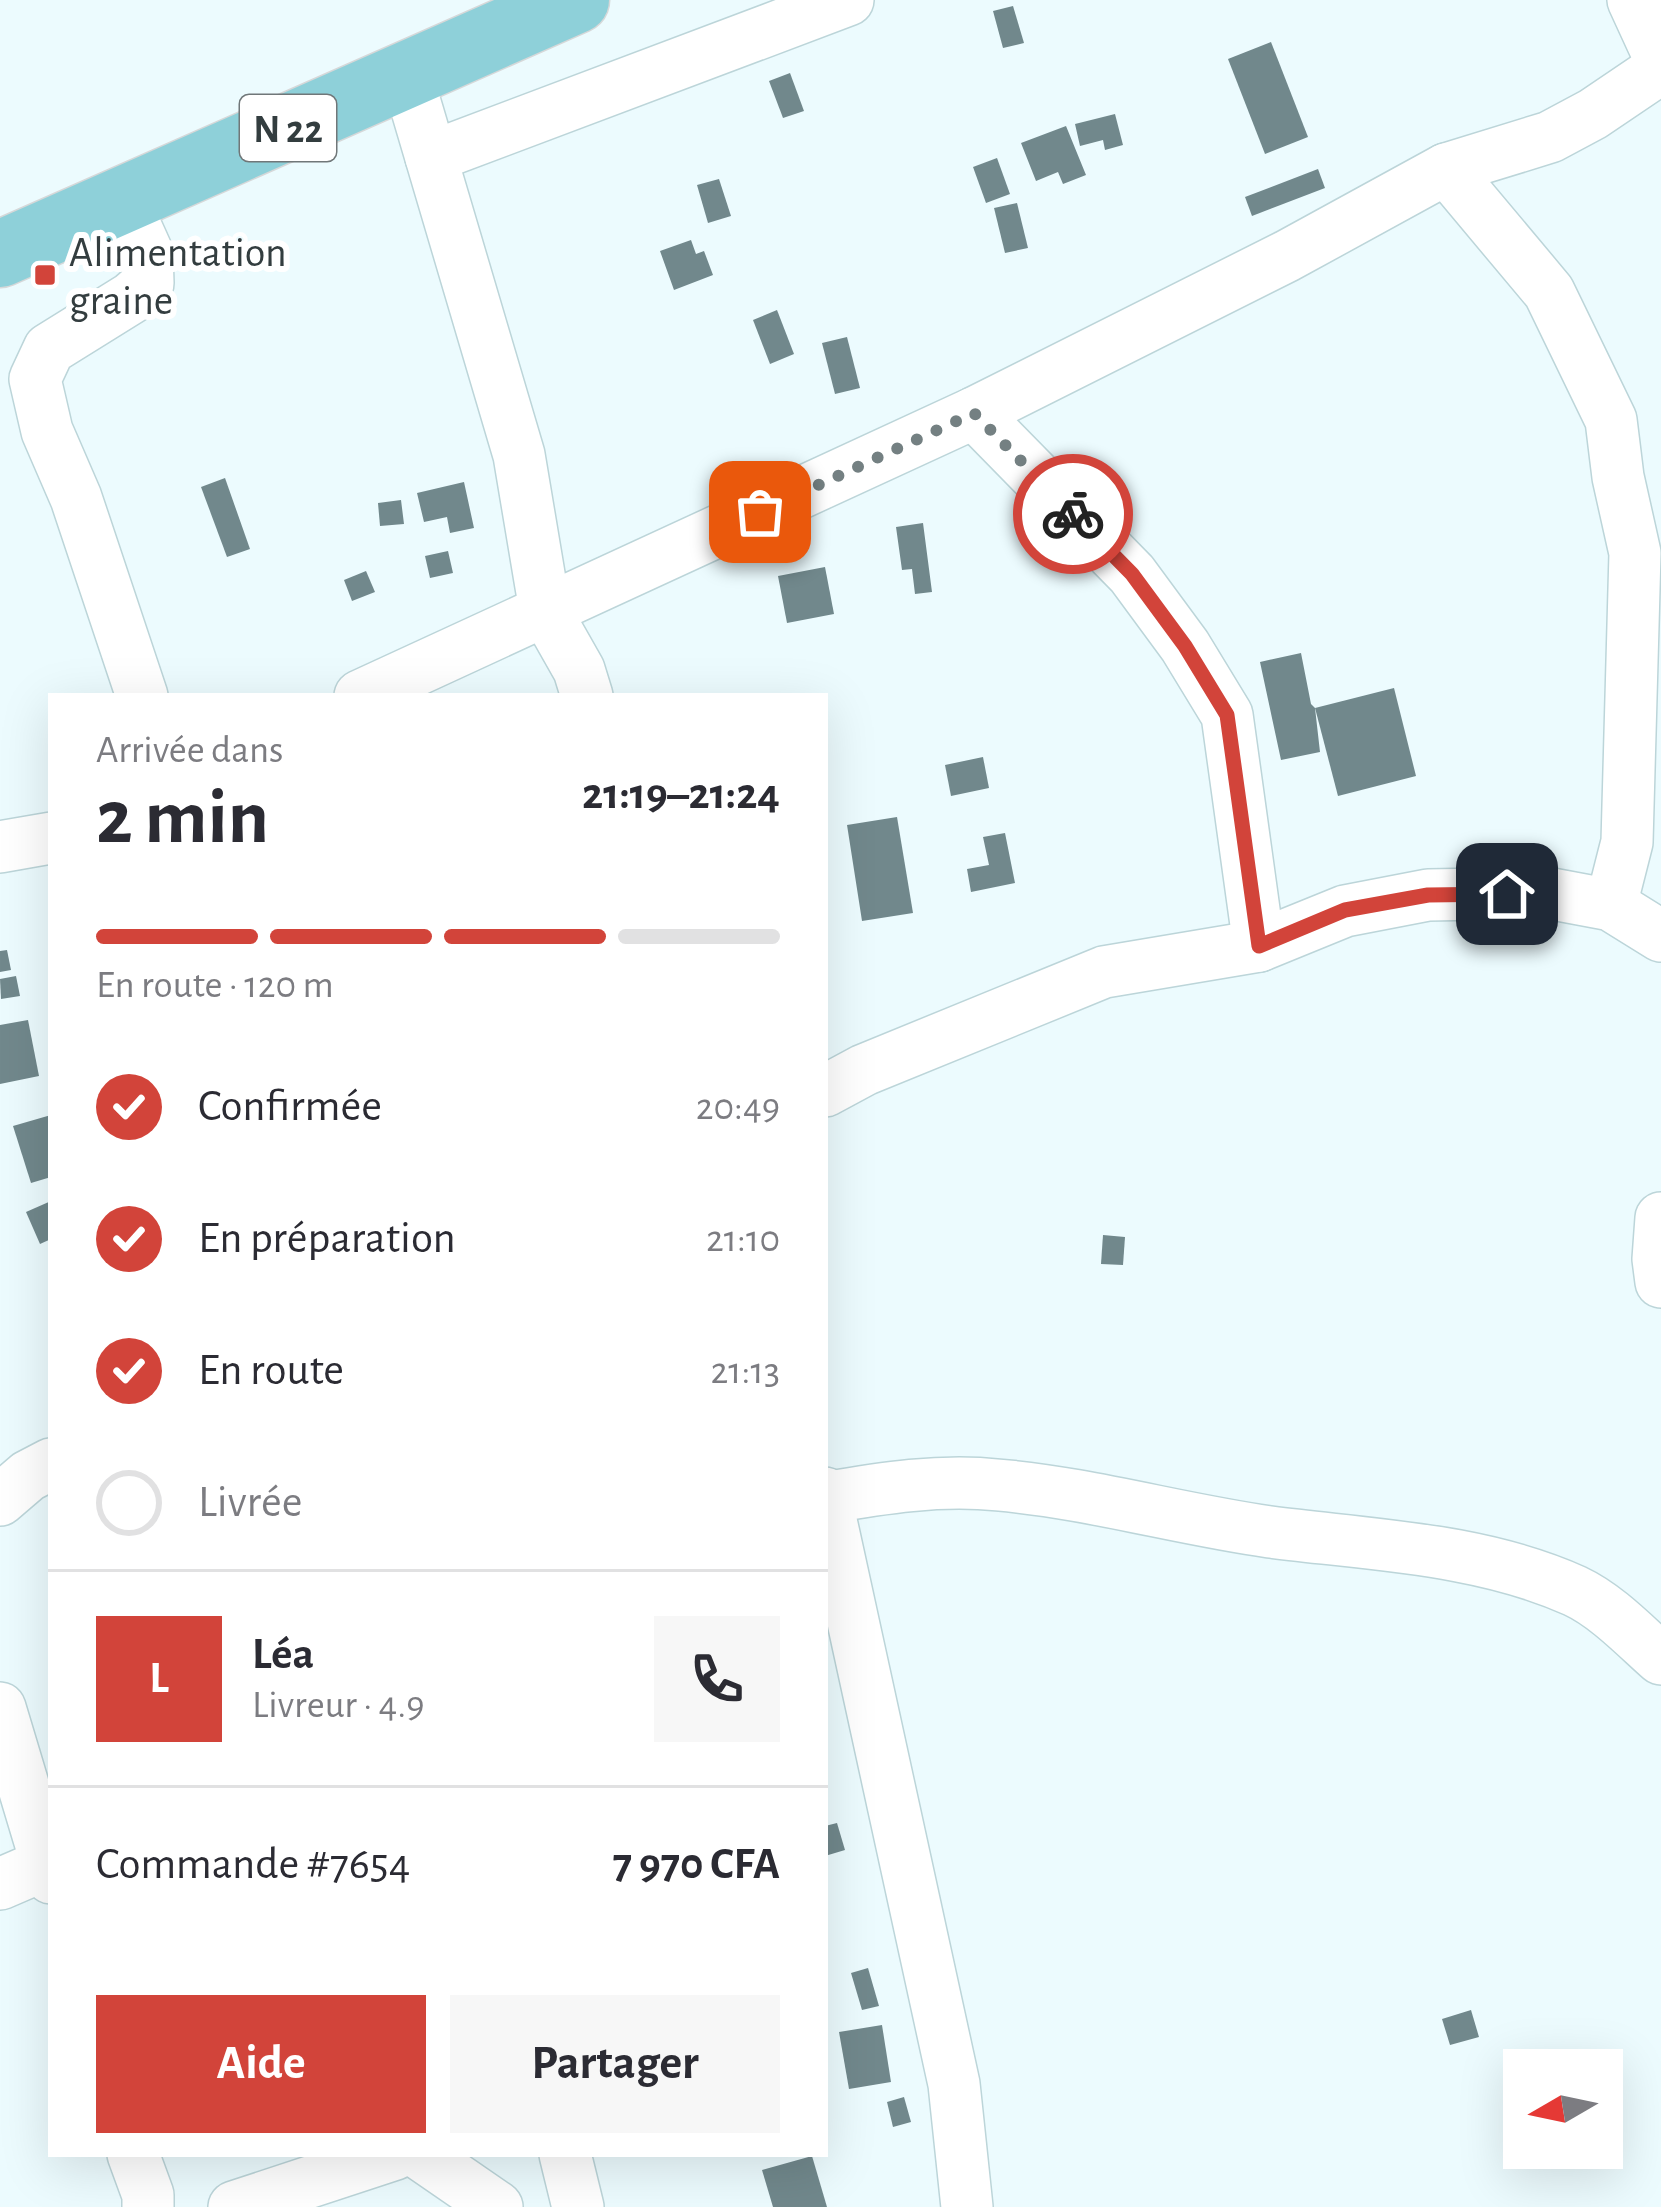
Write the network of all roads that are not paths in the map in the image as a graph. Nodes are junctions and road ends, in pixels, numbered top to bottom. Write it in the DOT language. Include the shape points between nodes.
graph roads {
  1 [pos="848,0"];
  2 [pos="1633,0"];
  3 [pos="560,3"];
  4 [pos="1661,64"];
  5 [pos="407,76"];
  6 [pos="431,157"];
  7 [pos="1446,169"];
  8 [pos="124,201"];
  9 [pos="0,254"];
  10 [pos="974,413"];
  11 [pos="545,610"];
  12 [pos="141,693"];
  13 [pos="366,693"];
  14 [pos="586,693"];
  15 [pos="48,839"];
  16 [pos="0,847"];
  17 [pos="1611,904"];
  18 [pos="1661,936"];
  19 [pos="1259,946"];
  20 [pos="828,1089"];
  21 [pos="1661,1219"];
  22 [pos="1661,1282"];
  23 [pos="48,1465"];
  24 [pos="828,1496"];
  25 [pos="0,1500"];
  26 [pos="828,1510"];
  27 [pos="1661,1659"];
  28 [pos="0,1708"];
  29 [pos="48,1861"];
  30 [pos="48,1868"];
  31 [pos="0,1884"];
  32 [pos="134,2157"];
  33 [pos="386,2157"];
  34 [pos="424,2157"];
  35 [pos="566,2157"];
  36 [pos="148,2207"];
  37 [pos="234,2207"];
  38 [pos="497,2207"];
  39 [pos="578,2207"];
  40 [pos="967,2207"];
  1 -- 6 [label="street"];
  2 -- 4 [label="street"];
  3 -- 5 [label="main road, N 22"];
  4 -- 7 [label="street" via="1550,137"];
  5 -- 6 [label="street"];
  5 -- 8 [label="main road, N 22"];
  6 -- 11 [label="street" via="519,455"];
  7 -- 10 [label="street"];
  7 -- 17 [label="street" via="1549,292 1611,421 1635,554 1627,842"];
  8 -- 9 [label="main road, N 22"];
  8 -- 12 [label="street" via="147,252 148,283 49,350 34,380"];
  10 -- 11 [label="street"];
  10 -- 19 [label="street" via="1132,574 1227,715"];
  11 -- 13 [label="street"];
  11 -- 14 [label="street"];
  15 -- 16 [label="street"];
  17 -- 18 [label="street"];
  17 -- 19 [label="street" via="1547,893 1428,895 1345,910"];
  19 -- 20 [label="street" via="1104,972"];
  21 -- 22 [label="street"];
  23 -- 25 [label="street"];
  24 -- 27 [label="street" via="995,1484 1486,1561 1576,1592"];
  26 -- 40 [label="street" via="954,2084"];
  28 -- 29 [label="street"];
  30 -- 31 [label="street"];
  32 -- 36 [label="street"];
  33 -- 37 [label="street"];
  34 -- 38 [label="street"];
  35 -- 39 [label="street"];
}
